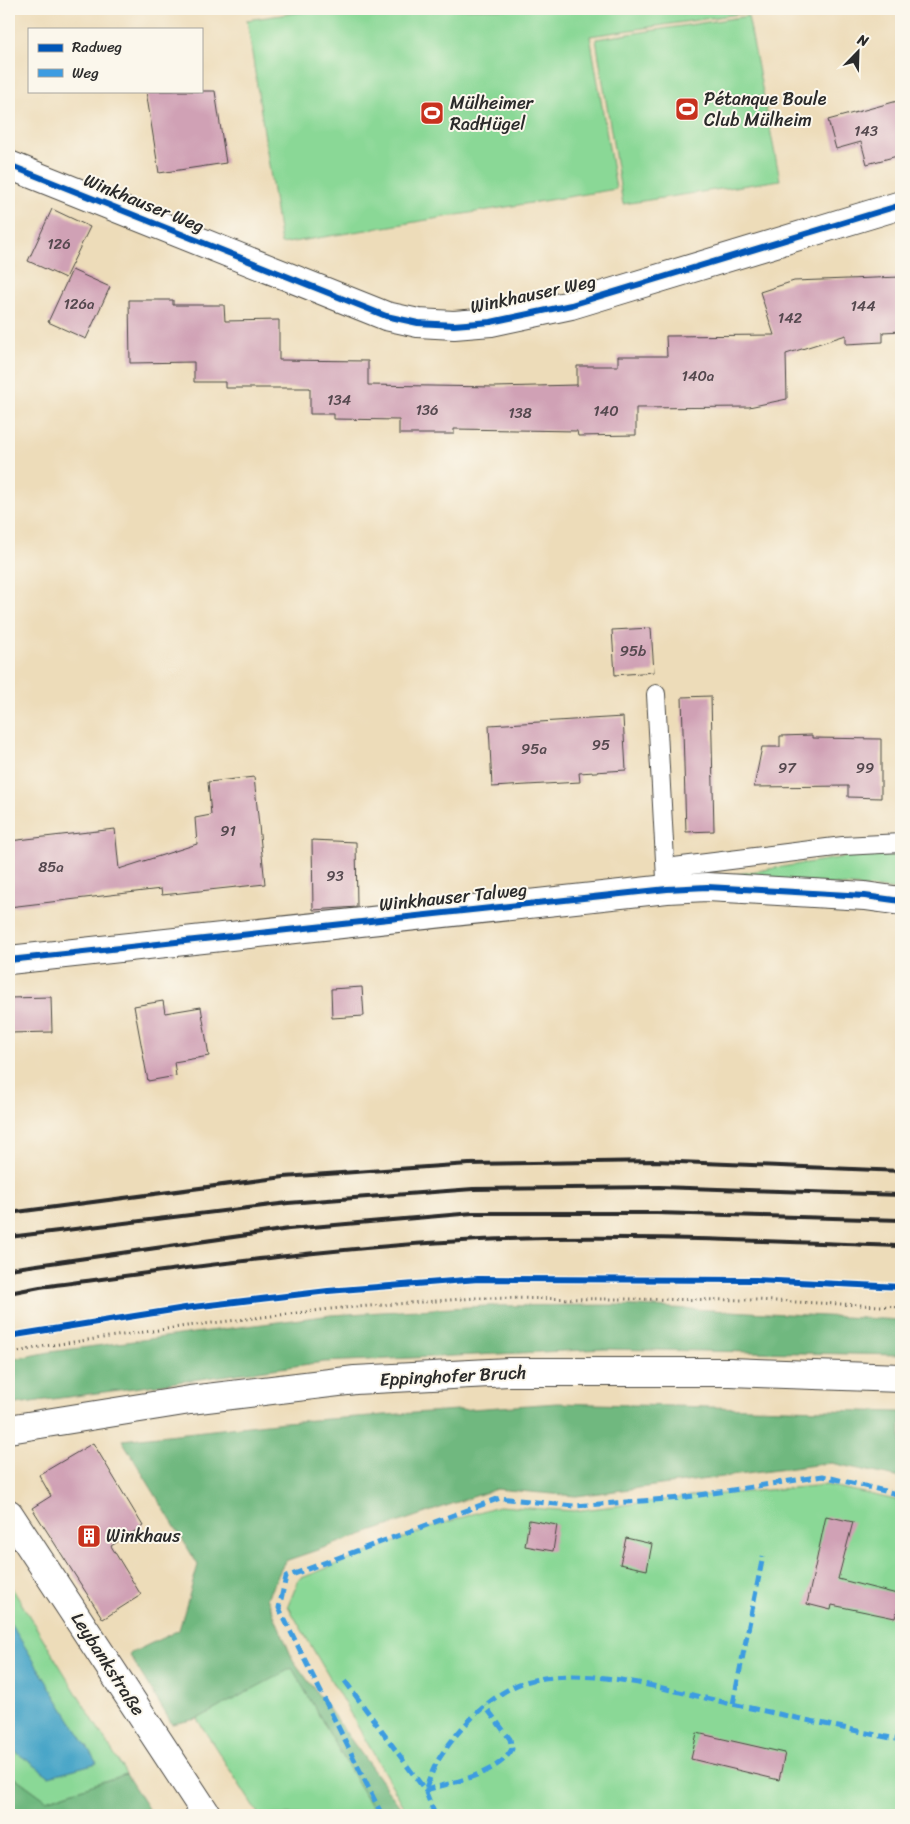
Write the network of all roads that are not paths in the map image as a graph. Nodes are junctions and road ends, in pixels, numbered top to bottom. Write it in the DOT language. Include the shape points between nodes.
graph roads {
  1 [pos="9,165"];
  2 [pos="901,206"];
  3 [pos="656,694"];
  4 [pos="901,843"];
  5 [pos="666,879"];
  6 [pos="901,901"];
  7 [pos="9,960"];
  8 [pos="901,1378"];
  9 [pos="9,1429"];
  10 [pos="9,1514"];
  11 [pos="207,1815"];
  1 -- 2 [label="street, Winkhauser Weg" via="386,316 445,325 491,322 570,305"];
  3 -- 5 [label="lane"];
  4 -- 5 [label="lane, Winkhauser Talweg" via="843,846"];
  5 -- 6 [label="street, Winkhauser Talweg" via="707,887"];
  5 -- 7 [label="street, Winkhauser Talweg"];
  8 -- 9 [label="street, Eppinghofer Bruch" via="730,1372 519,1372 364,1380 190,1400"];
  10 -- 11 [label="street, Leybankstraße"];
}
